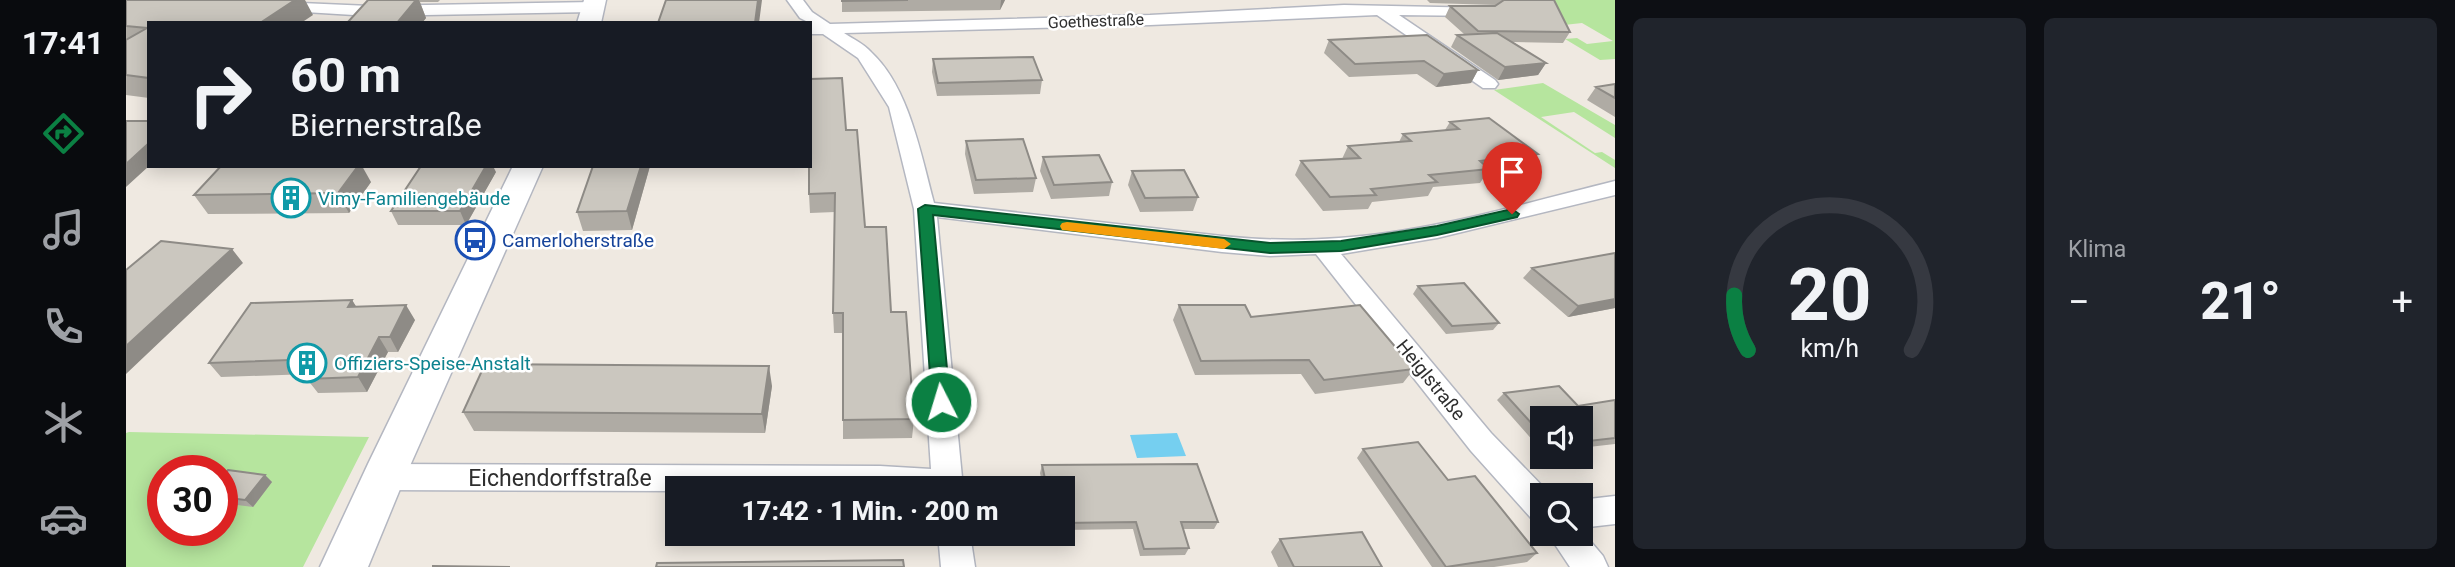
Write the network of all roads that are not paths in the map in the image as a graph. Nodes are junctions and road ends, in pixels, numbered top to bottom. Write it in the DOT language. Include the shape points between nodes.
graph roads {
  1 [pos="795,0"];
  2 [pos="1359,5"];
  3 [pos="1484,5"];
  4 [pos="263,6"];
  5 [pos="1029,6"];
  6 [pos="593,10"];
  7 [pos="1381,11"];
  8 [pos="812,21"];
  9 [pos="1027,24"];
  10 [pos="819,29"];
  11 [pos="1489,84"];
  12 [pos="527,168"];
  13 [pos="1615,188"];
  14 [pos="925,209"];
  15 [pos="1324,248"];
  16 [pos="947,476"];
  17 [pos="383,477"];
  18 [pos="665,478"];
  19 [pos="1530,495"];
  20 [pos="1615,510"];
  21 [pos="1593,513"];
  22 [pos="955,546"];
  23 [pos="1574,546"];
  24 [pos="344,567"];
  25 [pos="958,567"];
  26 [pos="1591,567"];
  1 -- 8 [label="street"];
  2 -- 7 [label="street, Goethestraße"];
  2 -- 9 [label="street, Goethestraße"];
  3 -- 7 [label="street, Goethestraße"];
  4 -- 6 [label="street" via="370,11"];
  5 -- 9 [label="street"];
  7 -- 11 [label="street"];
  9 -- 10 [label="street, Goethestraße"];
  10 -- 14 [label="street" via="847,40 872,63 898,107"];
  12 -- 17 [label="street"];
  13 -- 15 [label="street" via="1437,231"];
  14 -- 15 [label="street" via="1234,245"];
  14 -- 16 [label="street"];
  15 -- 19 [label="street, Heiglstraße" via="1481,442"];
  17 -- 18 [label="street, Eichendorffstraße"];
  17 -- 24 [label="street"];
  20 -- 21 [label="street"];
  22 -- 25 [label="street"];
  23 -- 26 [label="street"];
}
